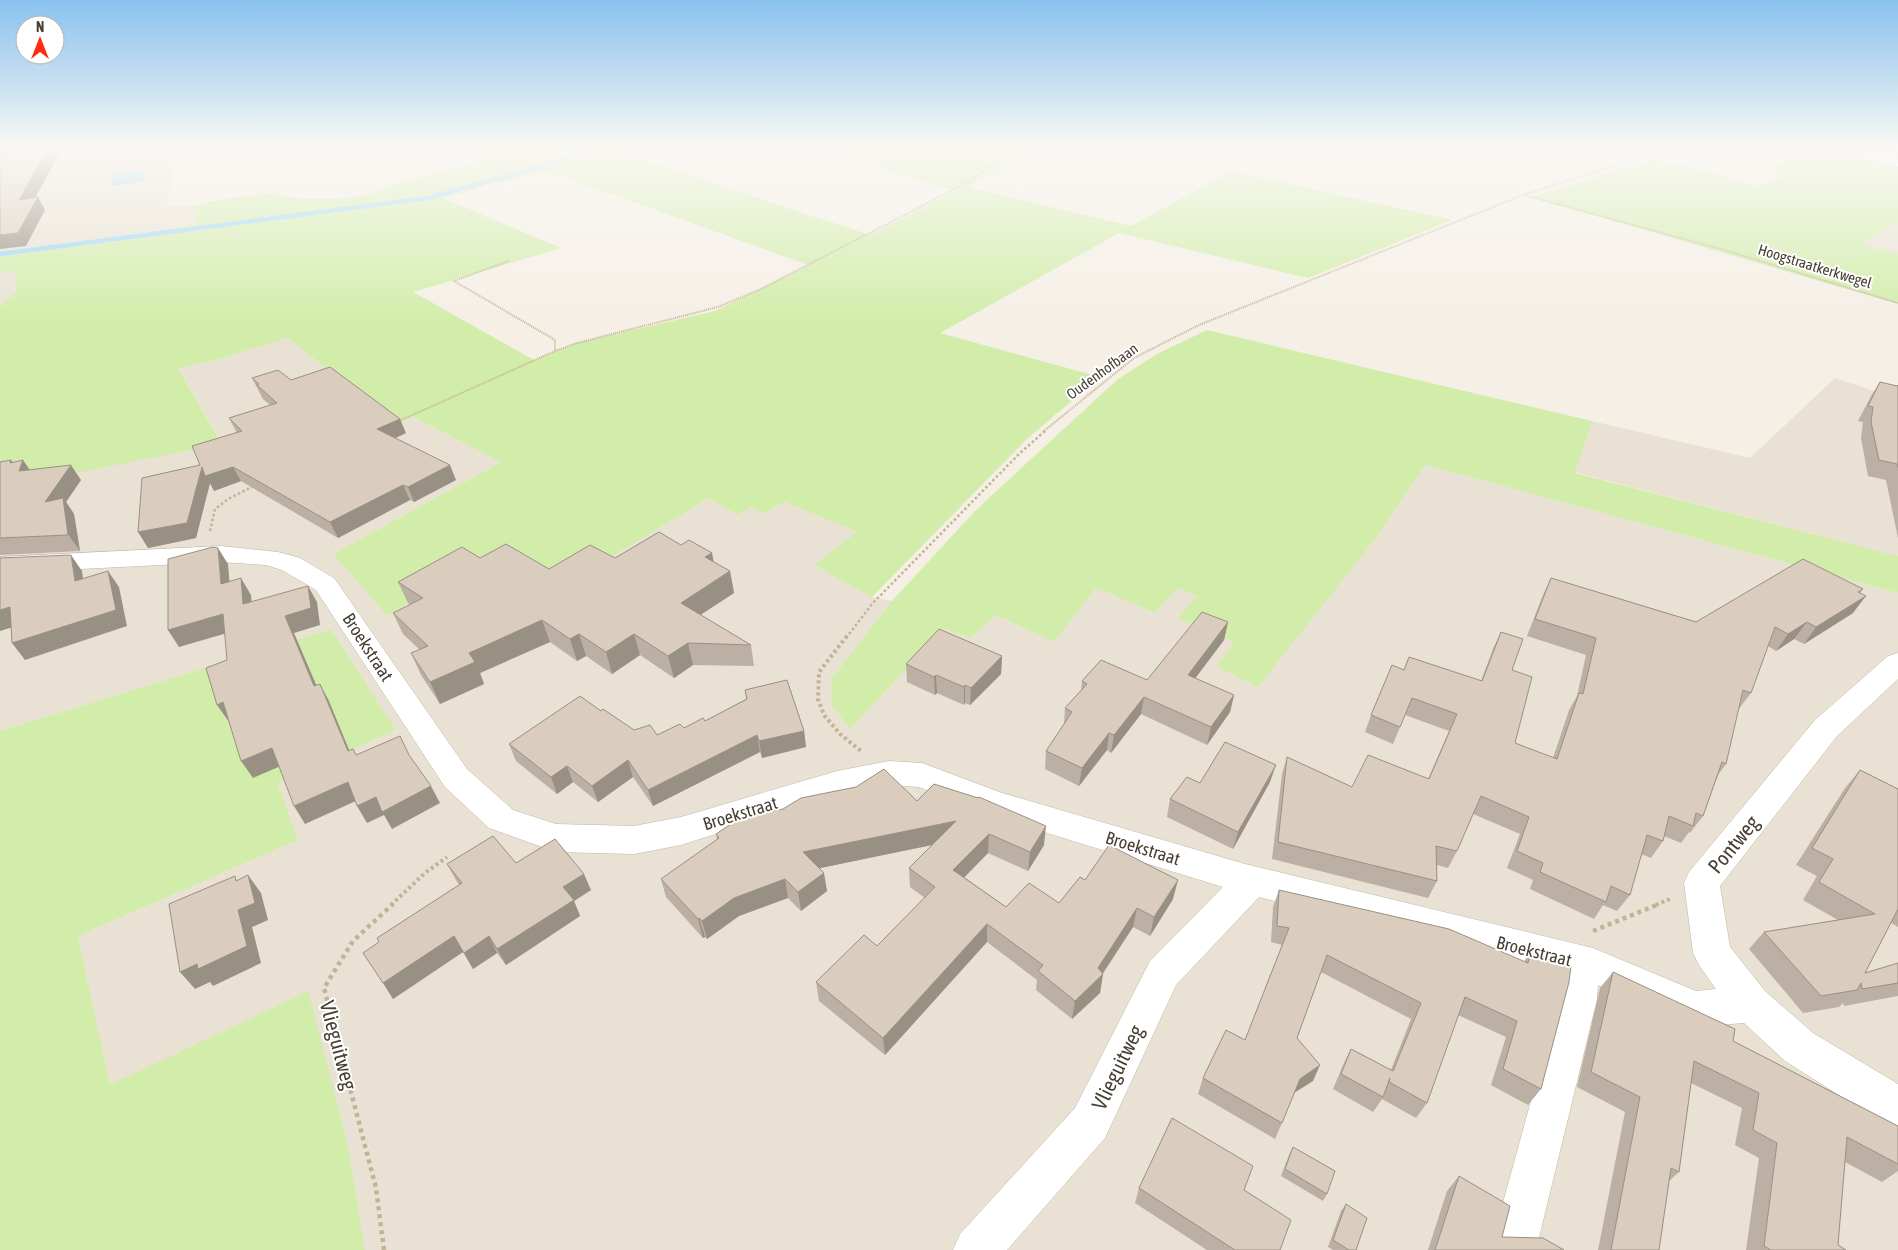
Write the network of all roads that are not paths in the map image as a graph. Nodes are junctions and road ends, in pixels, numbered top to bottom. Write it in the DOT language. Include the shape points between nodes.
graph roads {
  1 [pos="0,565"];
  2 [pos="1898,663"];
  3 [pos="1252,881"];
  4 [pos="1584,948"];
  5 [pos="1750,1004"];
  6 [pos="1898,1108"];
  7 [pos="976,1250"];
  8 [pos="1513,1250"];
  1 -- 3 [label="street, Broekstraat" via="204,555 269,557 291,564 325,584 456,778 501,819 556,838 634,840 681,831 837,783 889,773 922,775 994,804"];
  2 -- 5 [label="street, Pontweg" via="1826,728 1702,883 1712,953"];
  3 -- 4 [label="street, Broekstraat"];
  3 -- 7 [label="street, Vlieguitweg" via="1163,973 1090,1123"];
  4 -- 5 [label="street, Broekstraat" via="1593,965 1695,1009"];
  4 -- 8 [label="street, Broekstraat" via="1578,999"];
  5 -- 6 [label="street, Pontweg" via="1799,1047"];
}
